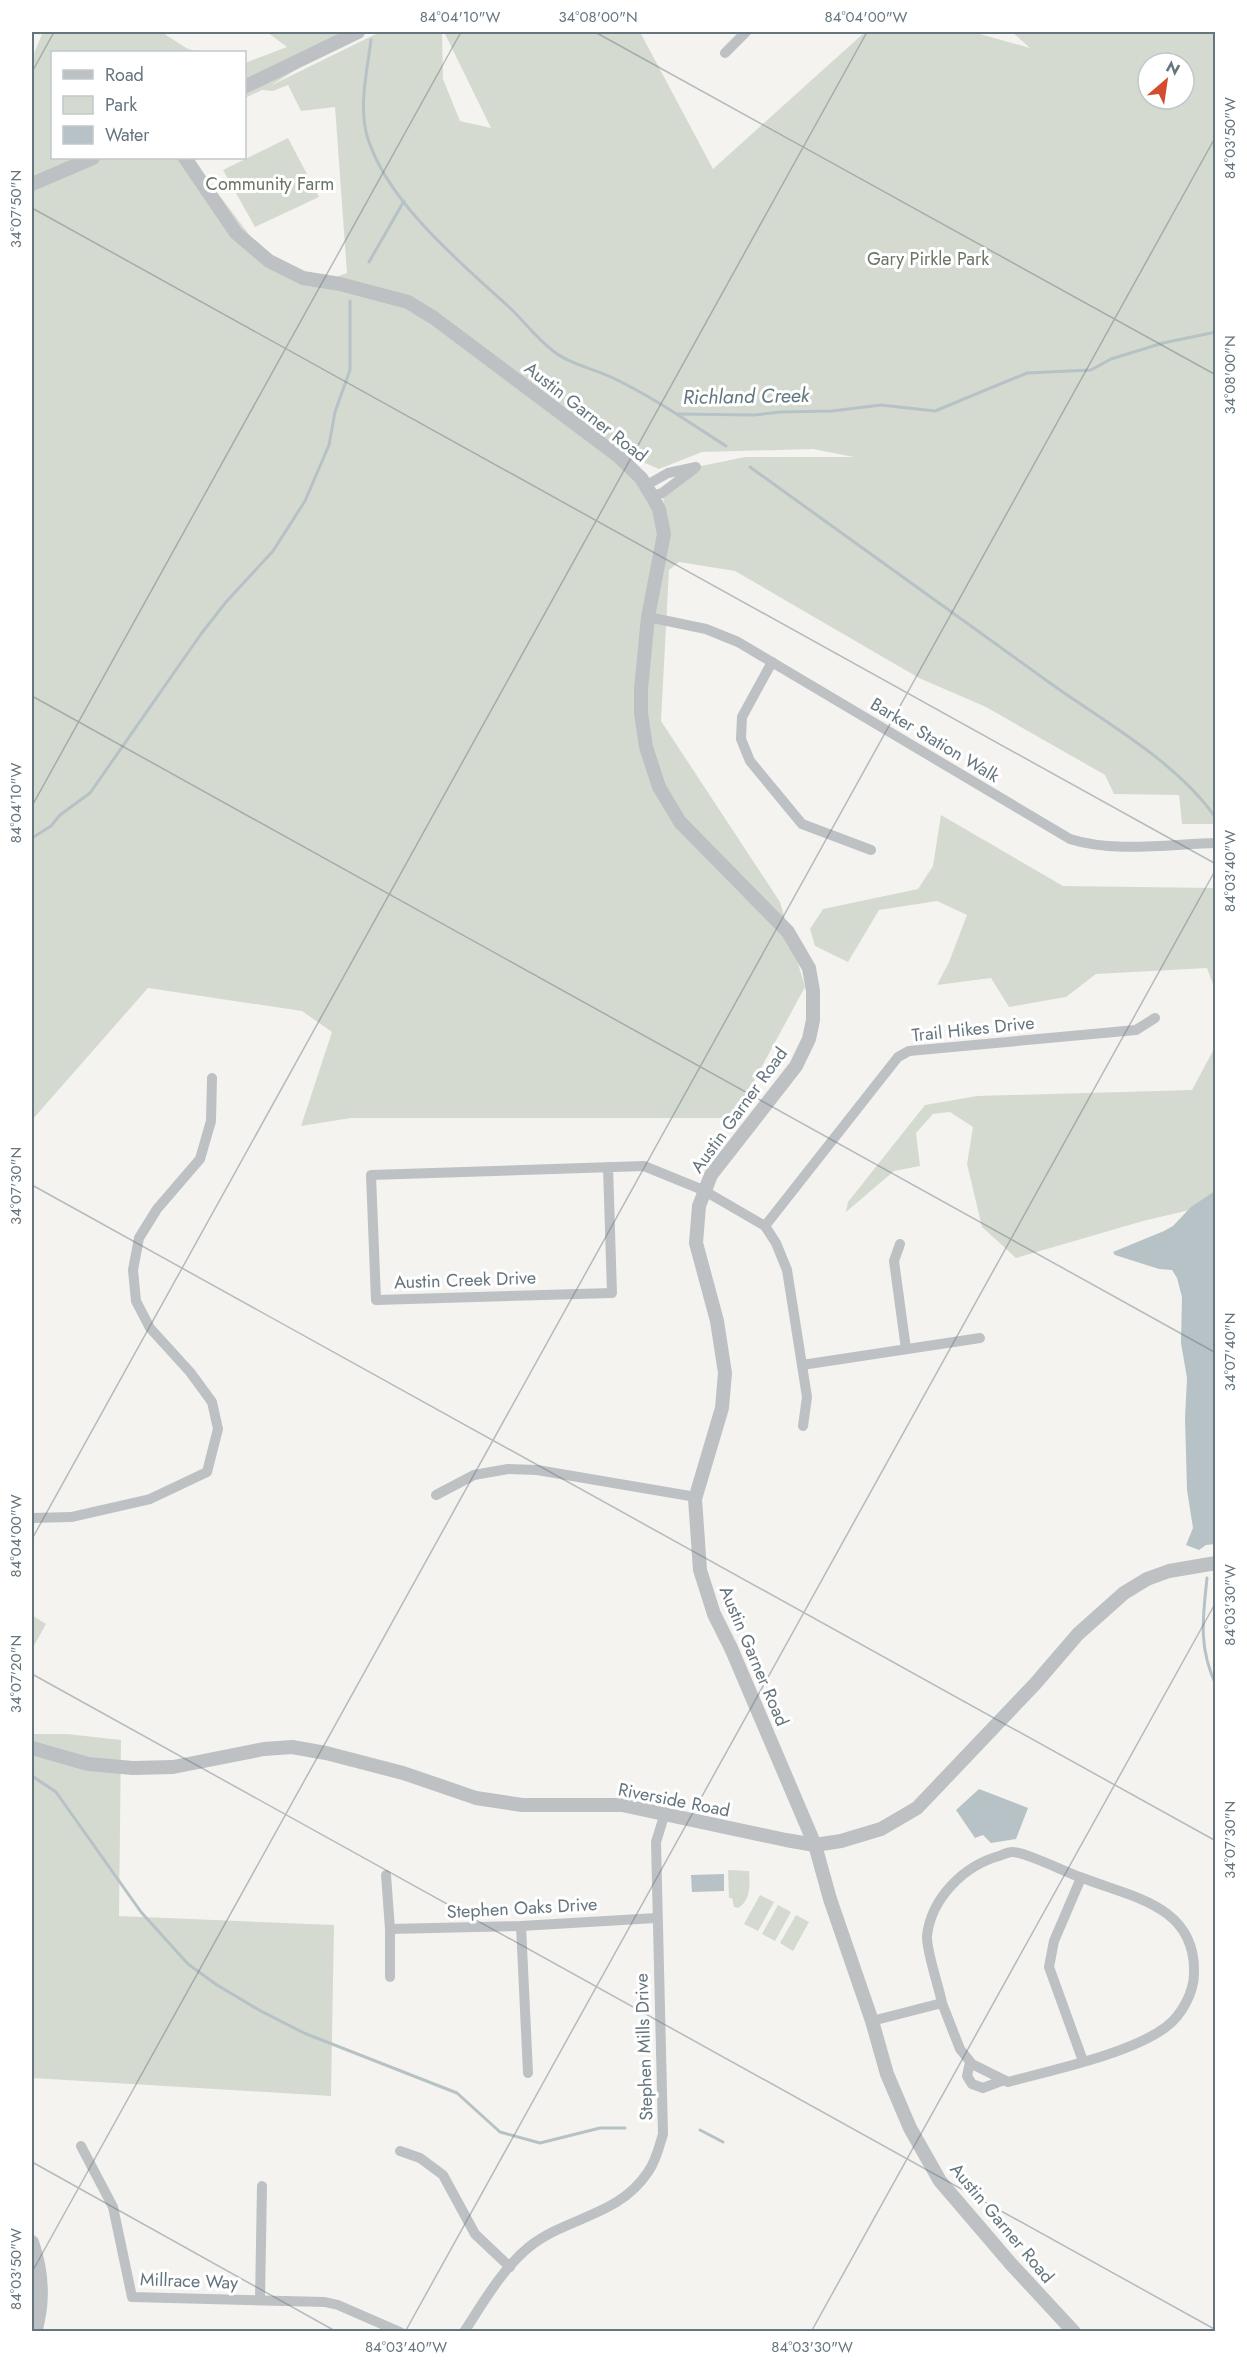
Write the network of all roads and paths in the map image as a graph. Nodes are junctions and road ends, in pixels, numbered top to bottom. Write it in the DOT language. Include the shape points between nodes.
graph roads {
  1 [pos="358,32"];
  2 [pos="746,32"];
  3 [pos="725,54"];
  4 [pos="246,86"];
  5 [pos="91,159"];
  6 [pos="186,159"];
  7 [pos="32,184"];
  8 [pos="648,617"];
  9 [pos="772,662"];
  10 [pos="1215,843"];
  11 [pos="871,850"];
  12 [pos="1155,1018"];
  13 [pos="212,1078"];
  14 [pos="608,1167"];
  15 [pos="703,1190"];
  16 [pos="765,1226"];
  17 [pos="900,1244"];
  18 [pos="980,1338"];
  19 [pos="906,1349"];
  20 [pos="802,1365"];
  21 [pos="803,1426"];
  22 [pos="436,1495"];
  23 [pos="696,1497"];
  24 [pos="32,1518"];
  25 [pos="1215,1563"];
  26 [pos="32,1748"];
  27 [pos="665,1813"];
  28 [pos="815,1845"];
  29 [pos="386,1875"];
  30 [pos="1081,1878"];
  31 [pos="656,1918"];
  32 [pos="520,1926"];
  33 [pos="390,1929"];
  34 [pos="390,1977"];
  35 [pos="942,2002"];
  36 [pos="872,2021"];
  37 [pos="1083,2061"];
  38 [pos="970,2062"];
  39 [pos="528,2073"];
  40 [pos="1004,2080"];
  41 [pos="81,2146"];
  42 [pos="400,2151"];
  43 [pos="262,2186"];
  44 [pos="32,2242"];
  45 [pos="510,2267"];
  46 [pos="260,2300"];
  47 [pos="34,2331"];
  48 [pos="399,2331"];
  49 [pos="464,2331"];
  50 [pos="1074,2331"];
  1 -- 4 [label="street"];
  2 -- 3 [label="street"];
  5 -- 7 [label="street"];
  6 -- 8 [label="street, Austin Garner Road" via="236,233 268,261 303,278 408,302 618,456 641,478 659,509 664,534"];
  8 -- 9 [label="street, Barker Station Walk" via="706,629"];
  8 -- 15 [label="street, Austin Garner Road" via="641,713 646,747 659,787 680,822 788,932 809,968 813,991 809,1039 796,1066"];
  9 -- 10 [label="street, Barker Station Walk" via="1070,839 1116,846"];
  9 -- 11 [label="street" via="742,717 741,739 750,761 802,824"];
  12 -- 16 [label="street, Trail Hikes Drive" via="1136,1030 909,1051 898,1057"];
  13 -- 24 [label="street" via="210,1121 200,1159 157,1209 139,1238 133,1270 136,1301 150,1328 212,1402 218,1429 207,1472 150,1499 71,1517"];
  14 -- 14 [label="street, Austin Creek Drive" via="371,1174 376,1300 612,1293"];
  14 -- 15 [label="street, Austin Creek Drive" via="644,1166"];
  15 -- 16 [label="street, Austin Creek Drive"];
  15 -- 23 [label="street, Austin Garner Road" via="696,1243 717,1321 725,1373 722,1408"];
  16 -- 20 [label="street" via="787,1270"];
  17 -- 19 [label="street" via="894,1261"];
  18 -- 19 [label="street"];
  19 -- 20 [label="street"];
  20 -- 21 [label="street" via="807,1396"];
  22 -- 23 [label="street" via="474,1475 508,1469 537,1470"];
  23 -- 28 [label="street, Austin Garner Road" via="700,1570 714,1614"];
  25 -- 28 [label="street, Riverside Road" via="1147,1579 1103,1610 917,1808 881,1829"];
  26 -- 27 [label="street, Riverside Road" via="88,1764 133,1768 173,1767 292,1746 403,1773 476,1798 522,1805 622,1805"];
  27 -- 28 [label="street, Riverside Road"];
  27 -- 31 [label="street, Stephen Mills Drive" via="656,1842"];
  28 -- 36 [label="street, Austin Garner Road"];
  29 -- 33 [label="street"];
  30 -- 35 [label="street" via="1012,1852 990,1858 949,1887 935,1908 927,1938"];
  30 -- 37 [label="street" via="1054,1941 1049,1966"];
  30 -- 37 [label="street" via="1141,1898 1170,1914 1188,1935 1195,1955 1189,1998 1168,2026 1145,2041"];
  31 -- 32 [label="street, Stephen Oaks Drive"];
  31 -- 45 [label="street, Stephen Mills Drive" via="663,2134 655,2160 622,2201 530,2246"];
  32 -- 33 [label="street, Stephen Oaks Drive"];
  32 -- 39 [label="street"];
  33 -- 34 [label="street"];
  35 -- 36 [label="street"];
  35 -- 38 [label="street" via="960,2049"];
  36 -- 50 [label="street, Austin Garner Road" via="887,2074 910,2128 940,2181"];
  37 -- 40 [label="street"];
  38 -- 40 [label="street"];
  38 -- 40 [label="street" via="967,2076 972,2084 982,2088"];
  41 -- 46 [label="street, Millrace Way" via="113,2207 132,2297"];
  42 -- 45 [label="street" via="420,2158 443,2175 475,2234"];
  43 -- 46 [label="street"];
  44 -- 47 [label="street" via="42,2291"];
  45 -- 49 [label="street, Stephen Mills Drive"];
  46 -- 48 [label="street, Millrace Way" via="325,2302"];
}
